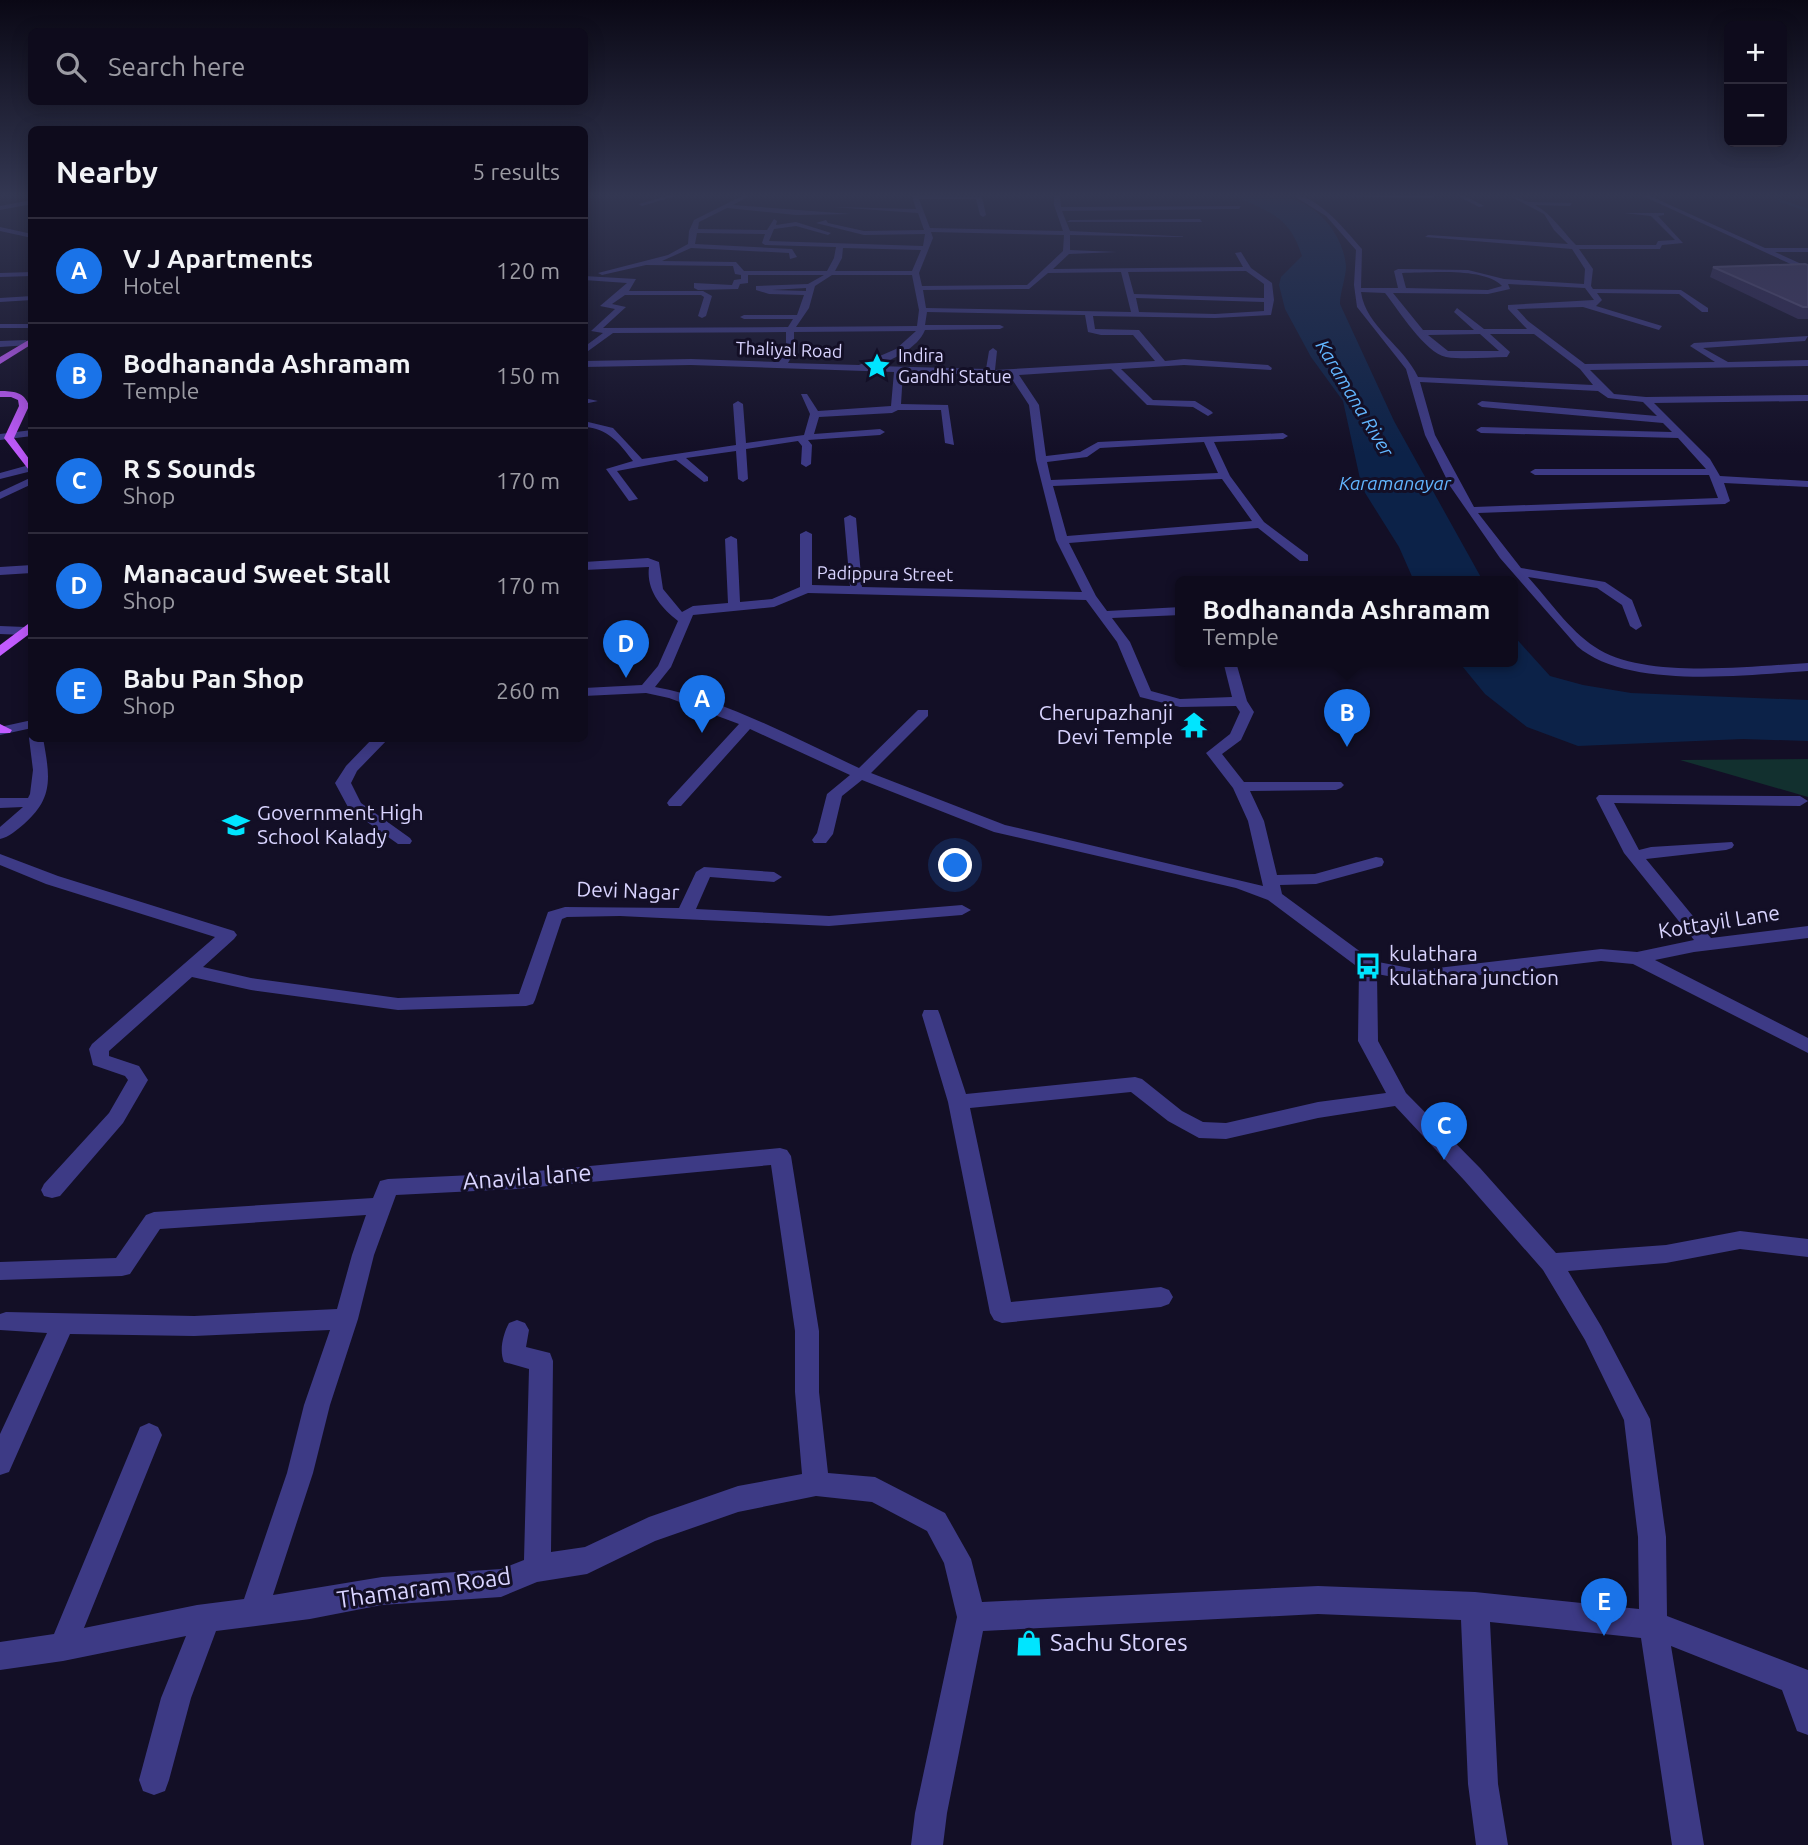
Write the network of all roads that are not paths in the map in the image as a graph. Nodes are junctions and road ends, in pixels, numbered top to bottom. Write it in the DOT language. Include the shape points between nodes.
graph roads {
  1 [pos="632,282"];
  2 [pos="737,282"];
  3 [pos="819,282"];
  4 [pos="916,282"];
  5 [pos="1035,282"];
  6 [pos="1127,282"];
  7 [pos="1265,282"];
  8 [pos="1358,282"];
  9 [pos="1400,282"];
  10 [pos="1503,282"];
  11 [pos="1514,282"];
  12 [pos="1590,282"];
  13 [pos="697,287"];
  14 [pos="1029,287"];
  15 [pos="917,288"];
  16 [pos="810,289"];
  17 [pos="1590,289"];
  18 [pos="1358,290"];
  19 [pos="1388,291"];
  20 [pos="1404,291"];
  21 [pos="623,293"];
  22 [pos="1131,296"];
  23 [pos="28,298"];
  24 [pos="0,300"];
  25 [pos="1269,300"];
  26 [pos="1586,305"];
  27 [pos="751,307"];
  28 [pos="805,308"];
  29 [pos="923,310"];
  30 [pos="1457,310"];
  31 [pos="1704,310"];
  32 [pos="1021,312"];
  33 [pos="1089,313"];
  34 [pos="1136,314"];
  35 [pos="702,316"];
  36 [pos="744,317"];
  37 [pos="800,317"];
  38 [pos="1020,321"];
  39 [pos="0,326"];
  40 [pos="28,326"];
  41 [pos="1000,327"];
  42 [pos="921,328"];
  43 [pos="1659,328"];
  44 [pos="588,330"];
  45 [pos="790,330"];
  46 [pos="595,331"];
  47 [pos="1536,331"];
  48 [pos="610,332"];
  49 [pos="1482,332"];
  50 [pos="1422,333"];
  51 [pos="1805,338"];
  52 [pos="28,342"];
  53 [pos="28,343"];
  54 [pos="0,344"];
  55 [pos="588,349"];
  56 [pos="993,351"];
  57 [pos="0,361"];
  58 [pos="1162,363"];
  59 [pos="1808,363"];
  60 [pos="588,364"];
  61 [pos="1726,364"];
  62 [pos="782,365"];
  63 [pos="1583,367"];
  64 [pos="860,368"];
  65 [pos="1115,368"];
  66 [pos="1268,368"];
  67 [pos="899,370"];
  68 [pos="990,373"];
  69 [pos="1013,373"];
  70 [pos="1413,379"];
  71 [pos="1600,388"];
  72 [pos="0,394"];
  73 [pos="803,396"];
  74 [pos="1612,396"];
  75 [pos="1808,398"];
  76 [pos="1646,401"];
  77 [pos="738,404"];
  78 [pos="1482,404"];
  79 [pos="896,407"];
  80 [pos="1208,413"];
  81 [pos="816,414"];
  82 [pos="1614,416"];
  83 [pos="1666,420"];
  84 [pos="588,424"];
  85 [pos="1481,430"];
  86 [pos="880,432"];
  87 [pos="28,433"];
  88 [pos="1681,435"];
  89 [pos="5,436"];
  90 [pos="1283,436"];
  91 [pos="804,438"];
  92 [pos="1208,439"];
  93 [pos="950,443"];
  94 [pos="742,446"];
  95 [pos="677,456"];
  96 [pos="1041,460"];
  97 [pos="639,463"];
  98 [pos="806,464"];
  99 [pos="28,469"];
  100 [pos="1535,472"];
  101 [pos="28,473"];
  102 [pos="28,475"];
  103 [pos="0,476"];
  104 [pos="1715,476"];
  105 [pos="1225,477"];
  106 [pos="704,480"];
  107 [pos="743,480"];
  108 [pos="1048,483"];
  109 [pos="1808,484"];
  110 [pos="0,496"];
  111 [pos="633,499"];
  112 [pos="1471,510"];
  113 [pos="850,518"];
  114 [pos="1260,524"];
  115 [pos="806,534"];
  116 [pos="731,539"];
  117 [pos="1062,540"];
  118 [pos="1304,558"];
  119 [pos="588,566"];
  120 [pos="28,569"];
  121 [pos="0,571"];
  122 [pos="1517,571"];
  123 [pos="806,589"];
  124 [pos="856,590"];
  125 [pos="1090,596"];
  126 [pos="734,604"];
  127 [pos="1175,611"];
  128 [pos="1103,615"];
  129 [pos="684,620"];
  130 [pos="1636,626"];
  131 [pos="28,628"];
  132 [pos="0,630"];
  133 [pos="0,652"];
  134 [pos="1232,667"];
  135 [pos="1808,667"];
  136 [pos="646,689"];
  137 [pos="588,692"];
  138 [pos="1240,701"];
  139 [pos="923,713"];
  140 [pos="748,723"];
  141 [pos="28,725"];
  142 [pos="2,730"];
  143 [pos="36,742"];
  144 [pos="378,742"];
  145 [pos="861,774"];
  146 [pos="1336,785"];
  147 [pos="1241,787"];
  148 [pos="1800,801"];
  149 [pos="37,802"];
  150 [pos="0,803"];
  151 [pos="675,803"];
  152 [pos="0,834"];
  153 [pos="820,840"];
  154 [pos="404,841"];
  155 [pos="1726,845"];
  156 [pos="1635,857"];
  157 [pos="0,859"];
  158 [pos="1376,862"];
  159 [pos="774,877"];
  160 [pos="1272,888"];
  161 [pos="962,910"];
  162 [pos="684,916"];
  163 [pos="1808,932"];
  164 [pos="1706,944"];
  165 [pos="1637,958"];
  166 [pos="1368,966"];
  167 [pos="188,970"];
  168 [pos="931,1015"];
  169 [pos="1808,1046"];
  170 [pos="1399,1098"];
  171 [pos="958,1102"];
  172 [pos="52,1189"];
  173 [pos="379,1206"];
  174 [pos="1808,1248"];
  175 [pos="1551,1263"];
  176 [pos="0,1271"];
  177 [pos="1161,1297"];
  178 [pos="346,1319"];
  179 [pos="6,1322"];
  180 [pos="63,1323"];
  181 [pos="517,1330"];
  182 [pos="149,1434"];
  183 [pos="0,1463"];
  184 [pos="816,1484"];
  185 [pos="537,1568"];
  186 [pos="1475,1606"];
  187 [pos="254,1611"];
  188 [pos="971,1617"];
  189 [pos="207,1618"];
  190 [pos="1653,1625"];
  191 [pos="63,1647"];
  192 [pos="0,1656"];
  193 [pos="1800,1682"];
  194 [pos="1808,1720"];
  195 [pos="153,1780"];
  196 [pos="927,1845"];
  197 [pos="1492,1845"];
  198 [pos="1688,1845"];
  1 -- 21 [label="street"];
  2 -- 13 [label="street" via="735,287"];
  3 -- 16 [label="street"];
  4 -- 15 [label="street"];
  5 -- 14 [label="street"];
  6 -- 22 [label="street"];
  7 -- 25 [label="street"];
  8 -- 18 [label="street"];
  9 -- 20 [label="street"];
  10 -- 20 [label="street" via="1507,287 1499,291"];
  11 -- 17 [label="street"];
  12 -- 17 [label="street"];
  13 -- 21 [label="street"];
  13 -- 35 [label="street" via="708,296"];
  14 -- 15 [label="street"];
  14 -- 32 [label="street"];
  15 -- 29 [label="street"];
  16 -- 16 [label="street" via="759,288 769,292"];
  16 -- 28 [label="street"];
  17 -- 26 [label="street" via="1598,300"];
  17 -- 31 [label="street" via="1681,292"];
  18 -- 19 [label="street"];
  18 -- 70 [label="street" via="1364,315 1398,349"];
  19 -- 20 [label="street"];
  19 -- 50 [label="street"];
  21 -- 46 [label="street" via="604,306 622,307"];
  22 -- 25 [label="street"];
  22 -- 34 [label="street"];
  23 -- 24 [label="street"];
  25 -- 34 [label="street" via="1269,311 1262,315"];
  26 -- 43 [label="street"];
  26 -- 47 [label="street" via="1511,307"];
  27 -- 28 [label="street"];
  28 -- 37 [label="street"];
  29 -- 32 [label="street"];
  29 -- 42 [label="street"];
  30 -- 49 [label="street"];
  32 -- 33 [label="street"];
  32 -- 38 [label="street"];
  33 -- 34 [label="street"];
  33 -- 58 [label="street" via="1091,330 1136,332"];
  36 -- 37 [label="street"];
  37 -- 45 [label="street"];
  39 -- 40 [label="street"];
  41 -- 42 [label="street"];
  42 -- 45 [label="street"];
  42 -- 64 [label="street, Thaliyal Road" via="898,354"];
  44 -- 46 [label="street"];
  45 -- 48 [label="street"];
  45 -- 62 [label="street" via="790,352"];
  46 -- 48 [label="street"];
  47 -- 49 [label="street"];
  47 -- 63 [label="street"];
  48 -- 55 [label="street"];
  49 -- 50 [label="street"];
  49 -- 50 [label="street" via="1507,354 1446,354"];
  51 -- 61 [label="street" via="1694,346"];
  52 -- 54 [label="street"];
  53 -- 57 [label="main road"];
  56 -- 68 [label="street"];
  58 -- 65 [label="street"];
  58 -- 66 [label="street"];
  59 -- 61 [label="street"];
  60 -- 62 [label="street, Thaliyal Road"];
  61 -- 63 [label="street"];
  62 -- 64 [label="street, Thaliyal Road"];
  63 -- 71 [label="street"];
  64 -- 67 [label="street"];
  65 -- 69 [label="street"];
  65 -- 80 [label="street" via="1150,403 1195,404"];
  67 -- 68 [label="street"];
  67 -- 79 [label="street"];
  68 -- 69 [label="street"];
  69 -- 96 [label="street" via="1034,405"];
  70 -- 71 [label="street"];
  70 -- 112 [label="street" via="1429,433"];
  71 -- 74 [label="street"];
  72 -- 89 [label="main road" via="13,394 24,406"];
  73 -- 81 [label="street"];
  74 -- 76 [label="street"];
  74 -- 82 [label="street" via="1595,397"];
  75 -- 76 [label="street"];
  76 -- 83 [label="street"];
  77 -- 94 [label="street"];
  78 -- 82 [label="street"];
  79 -- 81 [label="street"];
  79 -- 93 [label="street" via="944,407"];
  81 -- 91 [label="street"];
  82 -- 83 [label="street"];
  83 -- 88 [label="street"];
  84 -- 97 [label="street" via="616,432"];
  85 -- 88 [label="street"];
  86 -- 91 [label="street"];
  87 -- 89 [label="street"];
  88 -- 104 [label="street"];
  89 -- 99 [label="main road"];
  90 -- 92 [label="street"];
  91 -- 94 [label="street"];
  91 -- 98 [label="street"];
  92 -- 96 [label="street" via="1098,446 1083,455"];
  92 -- 105 [label="street"];
  94 -- 95 [label="street"];
  94 -- 107 [label="street"];
  95 -- 97 [label="street"];
  95 -- 106 [label="street"];
  96 -- 108 [label="street"];
  97 -- 111 [label="street" via="611,469"];
  100 -- 104 [label="street"];
  101 -- 103 [label="street"];
  102 -- 110 [label="street"];
  104 -- 109 [label="street"];
  104 -- 112 [label="street" via="1725,501"];
  105 -- 108 [label="street"];
  105 -- 114 [label="street"];
  108 -- 117 [label="street"];
  112 -- 122 [label="street"];
  113 -- 124 [label="street"];
  114 -- 117 [label="street"];
  114 -- 118 [label="street"];
  115 -- 123 [label="street"];
  116 -- 126 [label="street"];
  117 -- 125 [label="street"];
  119 -- 129 [label="street" via="655,565 653,573 668,609"];
  120 -- 121 [label="street"];
  122 -- 130 [label="street" via="1601,585 1628,603"];
  122 -- 135 [label="street" via="1581,643 1618,662 1657,670"];
  123 -- 124 [label="street, Padippura Street"];
  123 -- 126 [label="street, Padippura Street" via="774,603"];
  124 -- 125 [label="street, Padippura Street"];
  125 -- 128 [label="street"];
  126 -- 129 [label="street, Padippura Street" via="693,610"];
  127 -- 128 [label="street"];
  128 -- 138 [label="street" via="1123,642 1145,694 1160,702"];
  129 -- 136 [label="street" via="664,667"];
  131 -- 132 [label="street"];
  131 -- 133 [label="main road"];
  134 -- 138 [label="street"];
  136 -- 137 [label="street"];
  136 -- 140 [label="street"];
  138 -- 147 [label="street" via="1247,712 1241,732 1213,753"];
  139 -- 145 [label="street"];
  140 -- 145 [label="street"];
  140 -- 151 [label="street"];
  141 -- 142 [label="street"];
  143 -- 149 [label="street" via="41,785"];
  144 -- 154 [label="street" via="343,783 355,806"];
  145 -- 153 [label="street" via="835,794"];
  145 -- 160 [label="street" via="1000,829"];
  146 -- 147 [label="street"];
  147 -- 160 [label="street" via="1256,821"];
  148 -- 156 [label="street" via="1604,798"];
  149 -- 150 [label="street"];
  149 -- 152 [label="street"];
  155 -- 156 [label="street"];
  156 -- 164 [label="street"];
  157 -- 167 [label="street" via="228,935"];
  158 -- 160 [label="street"];
  159 -- 162 [label="street" via="704,872"];
  160 -- 166 [label="street"];
  161 -- 162 [label="street, Devi Nagar" via="829,921"];
  162 -- 167 [label="street, Devi Nagar" via="620,911 554,916 526,1000 398,1004 251,984"];
  163 -- 164 [label="street, Kottayil Lane"];
  164 -- 165 [label="street, Kottayil Lane"];
  165 -- 166 [label="street" via="1601,955 1420,976"];
  165 -- 169 [label="street"];
  166 -- 170 [label="street" via="1368,1041"];
  167 -- 172 [label="street" via="99,1049 100,1060 132,1071 138,1080 116,1118"];
  168 -- 171 [label="street"];
  170 -- 171 [label="street" via="1226,1131 1199,1130 1135,1084"];
  170 -- 175 [label="street"];
  171 -- 177 [label="street" via="1002,1312"];
  173 -- 176 [label="street" via="154,1221 122,1267"];
  173 -- 178 [label="street"];
  173 -- 184 [label="street, Anavila lane" via="388,1187 516,1181 780,1156 807,1331 807,1392"];
  174 -- 175 [label="street" via="1740,1240 1666,1254"];
  175 -- 190 [label="street" via="1637,1419 1652,1537"];
  178 -- 180 [label="street" via="194,1326"];
  178 -- 187 [label="street"];
  179 -- 180 [label="street"];
  180 -- 183 [label="street"];
  181 -- 185 [label="street" via="513,1354 541,1361"];
  182 -- 191 [label="street"];
  184 -- 185 [label="street, Thamaram Road" via="738,1499 649,1530 587,1560"];
  184 -- 188 [label="street, Thamaram Road" via="875,1490 936,1522 957,1559"];
  185 -- 187 [label="street, Thamaram Road" via="501,1583 382,1591"];
  186 -- 188 [label="street" via="1318,1600"];
  186 -- 190 [label="street"];
  186 -- 197 [label="street" via="1483,1784"];
  187 -- 189 [label="street, Thamaram Road"];
  188 -- 196 [label="street"];
  189 -- 191 [label="street, Thamaram Road"];
  189 -- 195 [label="street" via="176,1698"];
  190 -- 193 [label="street"];
  190 -- 198 [label="street"];
  191 -- 192 [label="street, Thamaram Road"];
  193 -- 194 [label="street"];
}
